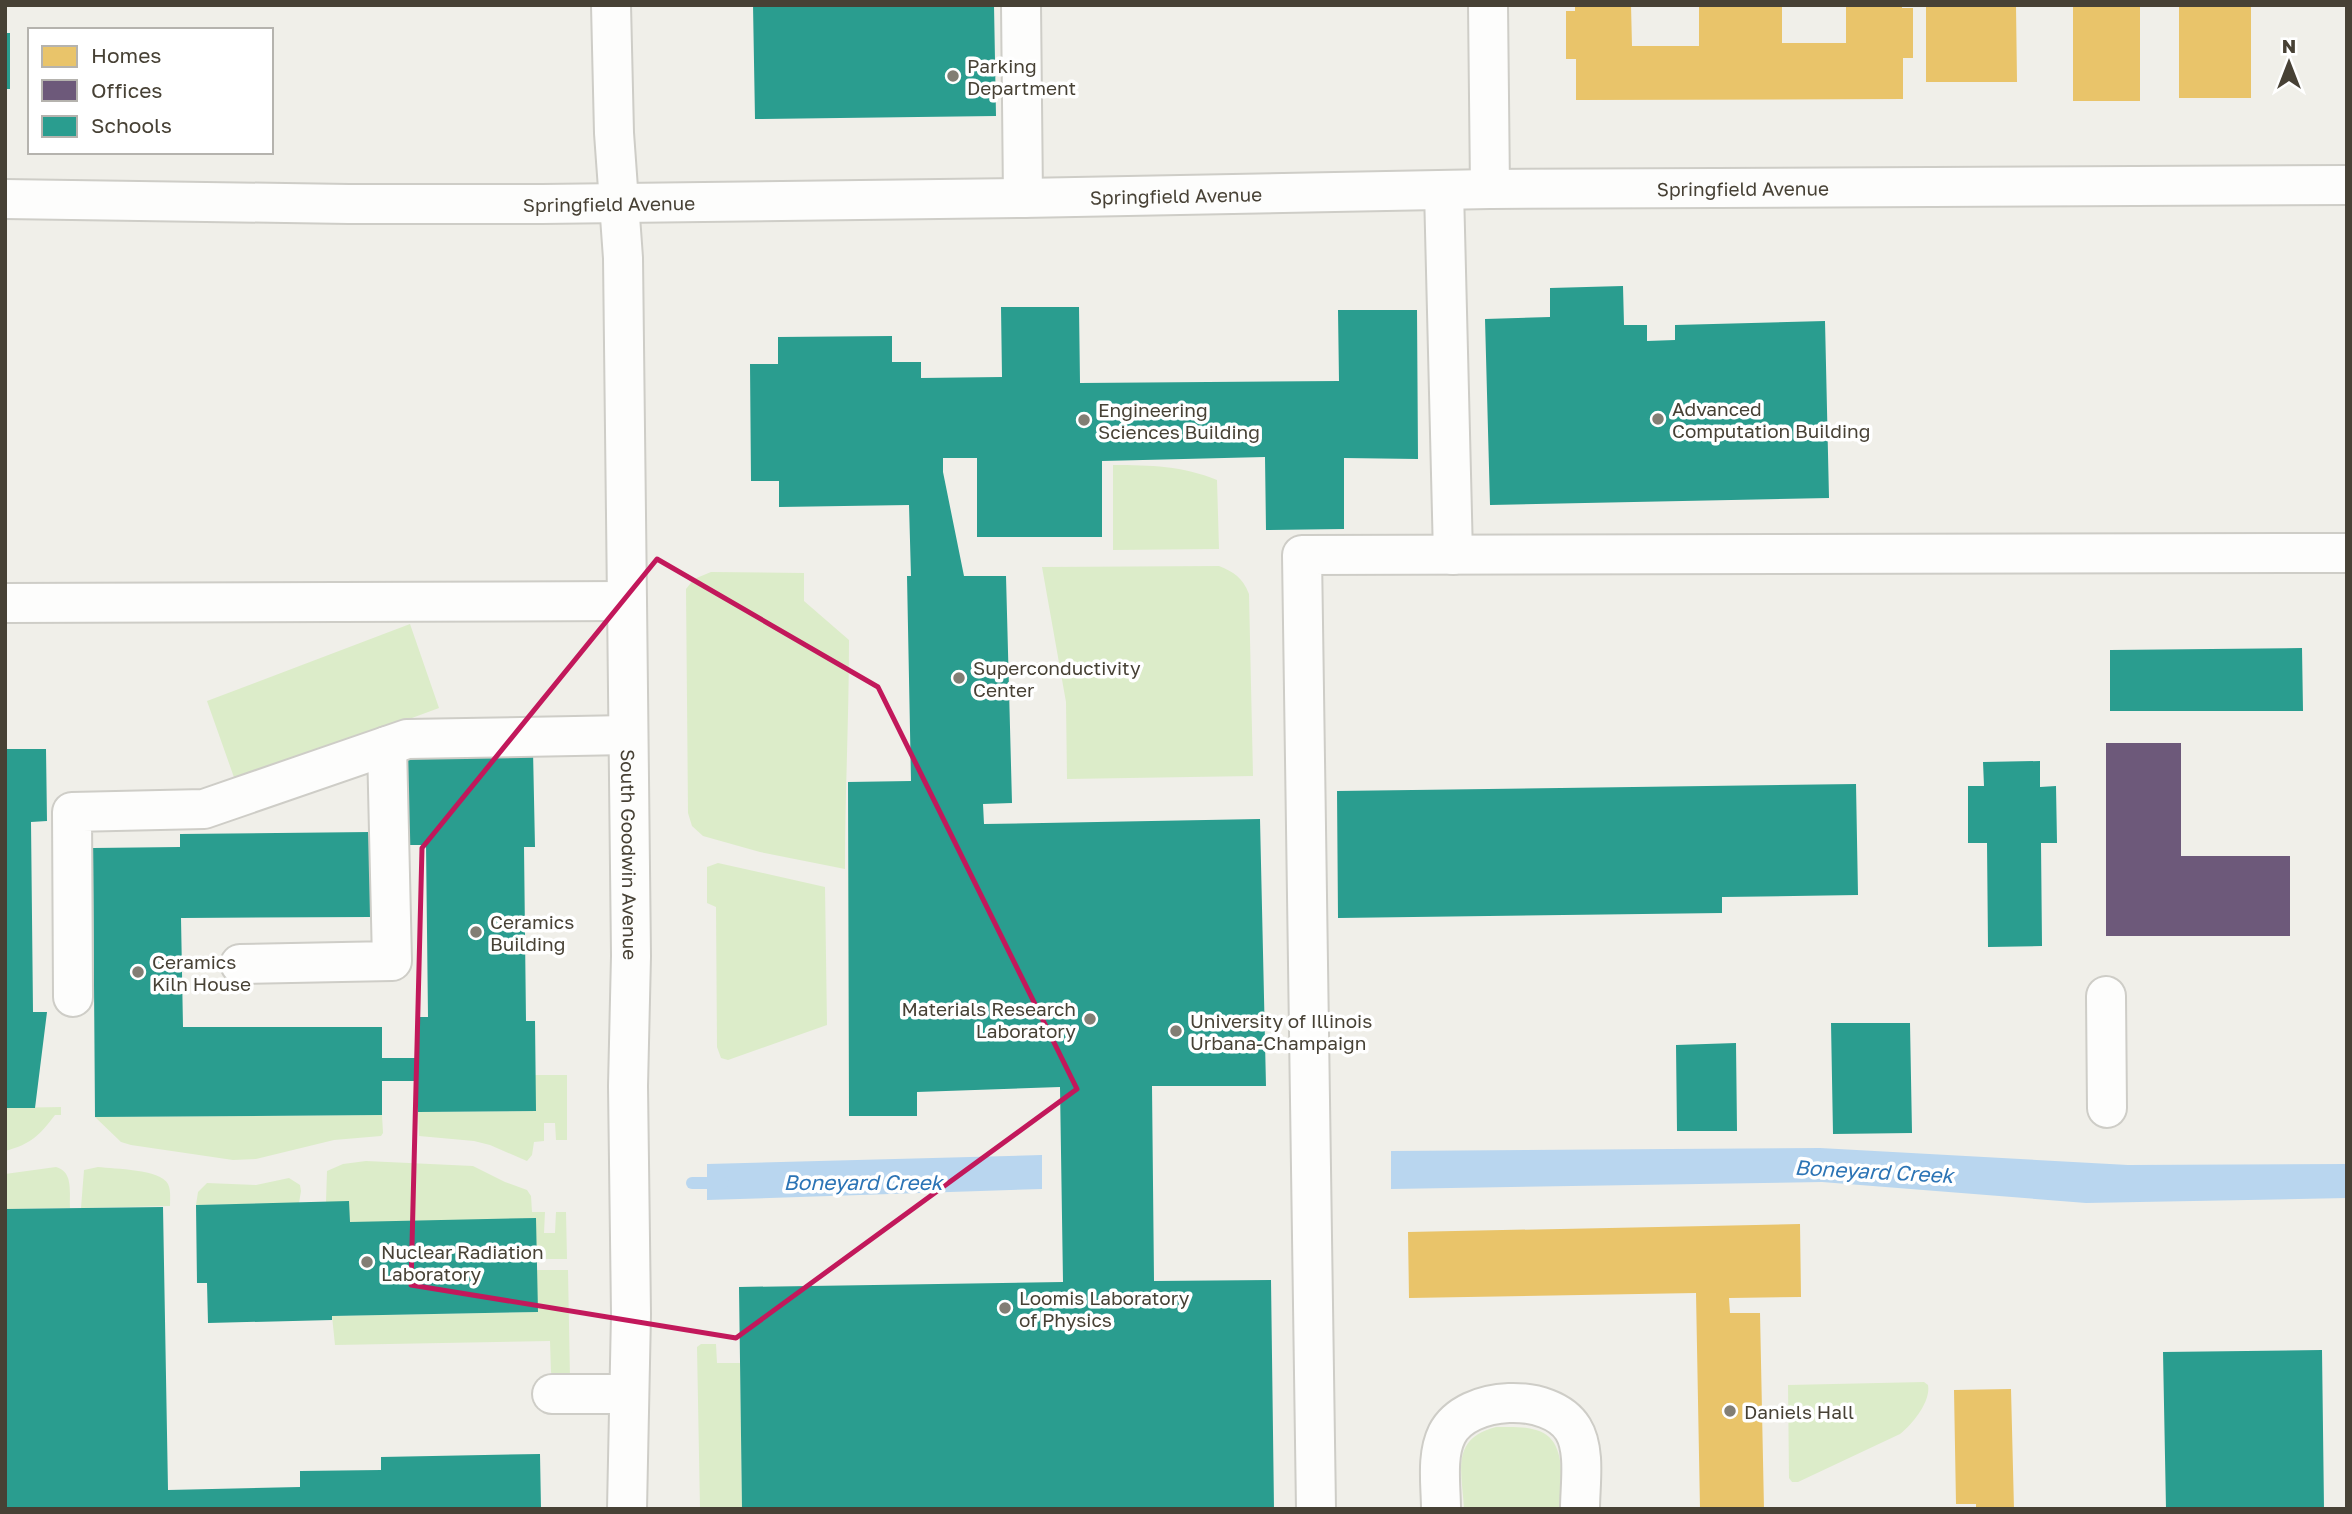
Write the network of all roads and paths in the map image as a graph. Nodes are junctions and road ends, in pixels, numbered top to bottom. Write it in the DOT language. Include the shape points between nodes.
graph roads {
  1 [pos="611,5"];
  2 [pos="1021,5"];
  3 [pos="1488,5"];
  4 [pos="2347,185"];
  5 [pos="1490,189"];
  6 [pos="1444,190"];
  7 [pos="1023,198"];
  8 [pos="5,199"];
  9 [pos="619,202"];
  10 [pos="2347,552"];
  11 [pos="1453,555"];
  12 [pos="627,601"];
  13 [pos="5,603"];
  14 [pos="628,735"];
  15 [pos="387,746"];
  16 [pos="240,964"];
  17 [pos="2106,996"];
  18 [pos="73,997"];
  19 [pos="2108,1108"];
  20 [pos="552,1394"];
  21 [pos="629,1394"];
  22 [pos="627,1509"];
  23 [pos="1316,1509"];
  24 [pos="1441,1509"];
  25 [pos="1580,1509"];
  1 -- 9 [label="street, South Goodwin Avenue"];
  2 -- 7 [label="street"];
  3 -- 5 [label="street"];
  4 -- 5 [label="street, Springfield Avenue"];
  5 -- 6 [label="street, Springfield Avenue"];
  6 -- 7 [label="street, Springfield Avenue"];
  6 -- 11 [label="street"];
  7 -- 9 [label="street, Springfield Avenue"];
  8 -- 9 [label="street, Springfield Avenue"];
  9 -- 12 [label="street, South Goodwin Avenue"];
  10 -- 11 [label="street"];
  11 -- 23 [label="street" via="1302,555"];
  12 -- 13 [label="street"];
  12 -- 14 [label="street, South Goodwin Avenue"];
  14 -- 15 [label="street" via="407,739"];
  14 -- 21 [label="street, South Goodwin Avenue"];
  15 -- 16 [label="street" via="392,961"];
  15 -- 18 [label="street" via="204,809 72,812"];
  17 -- 19 [label="street"];
  20 -- 21 [label="street"];
  21 -- 22 [label="street, South Goodwin Avenue"];
  24 -- 25 [label="street" via="1441,1460 1447,1434 1463,1416 1491,1404 1523,1403 1551,1410 1573,1428 1580,1449"];
}
